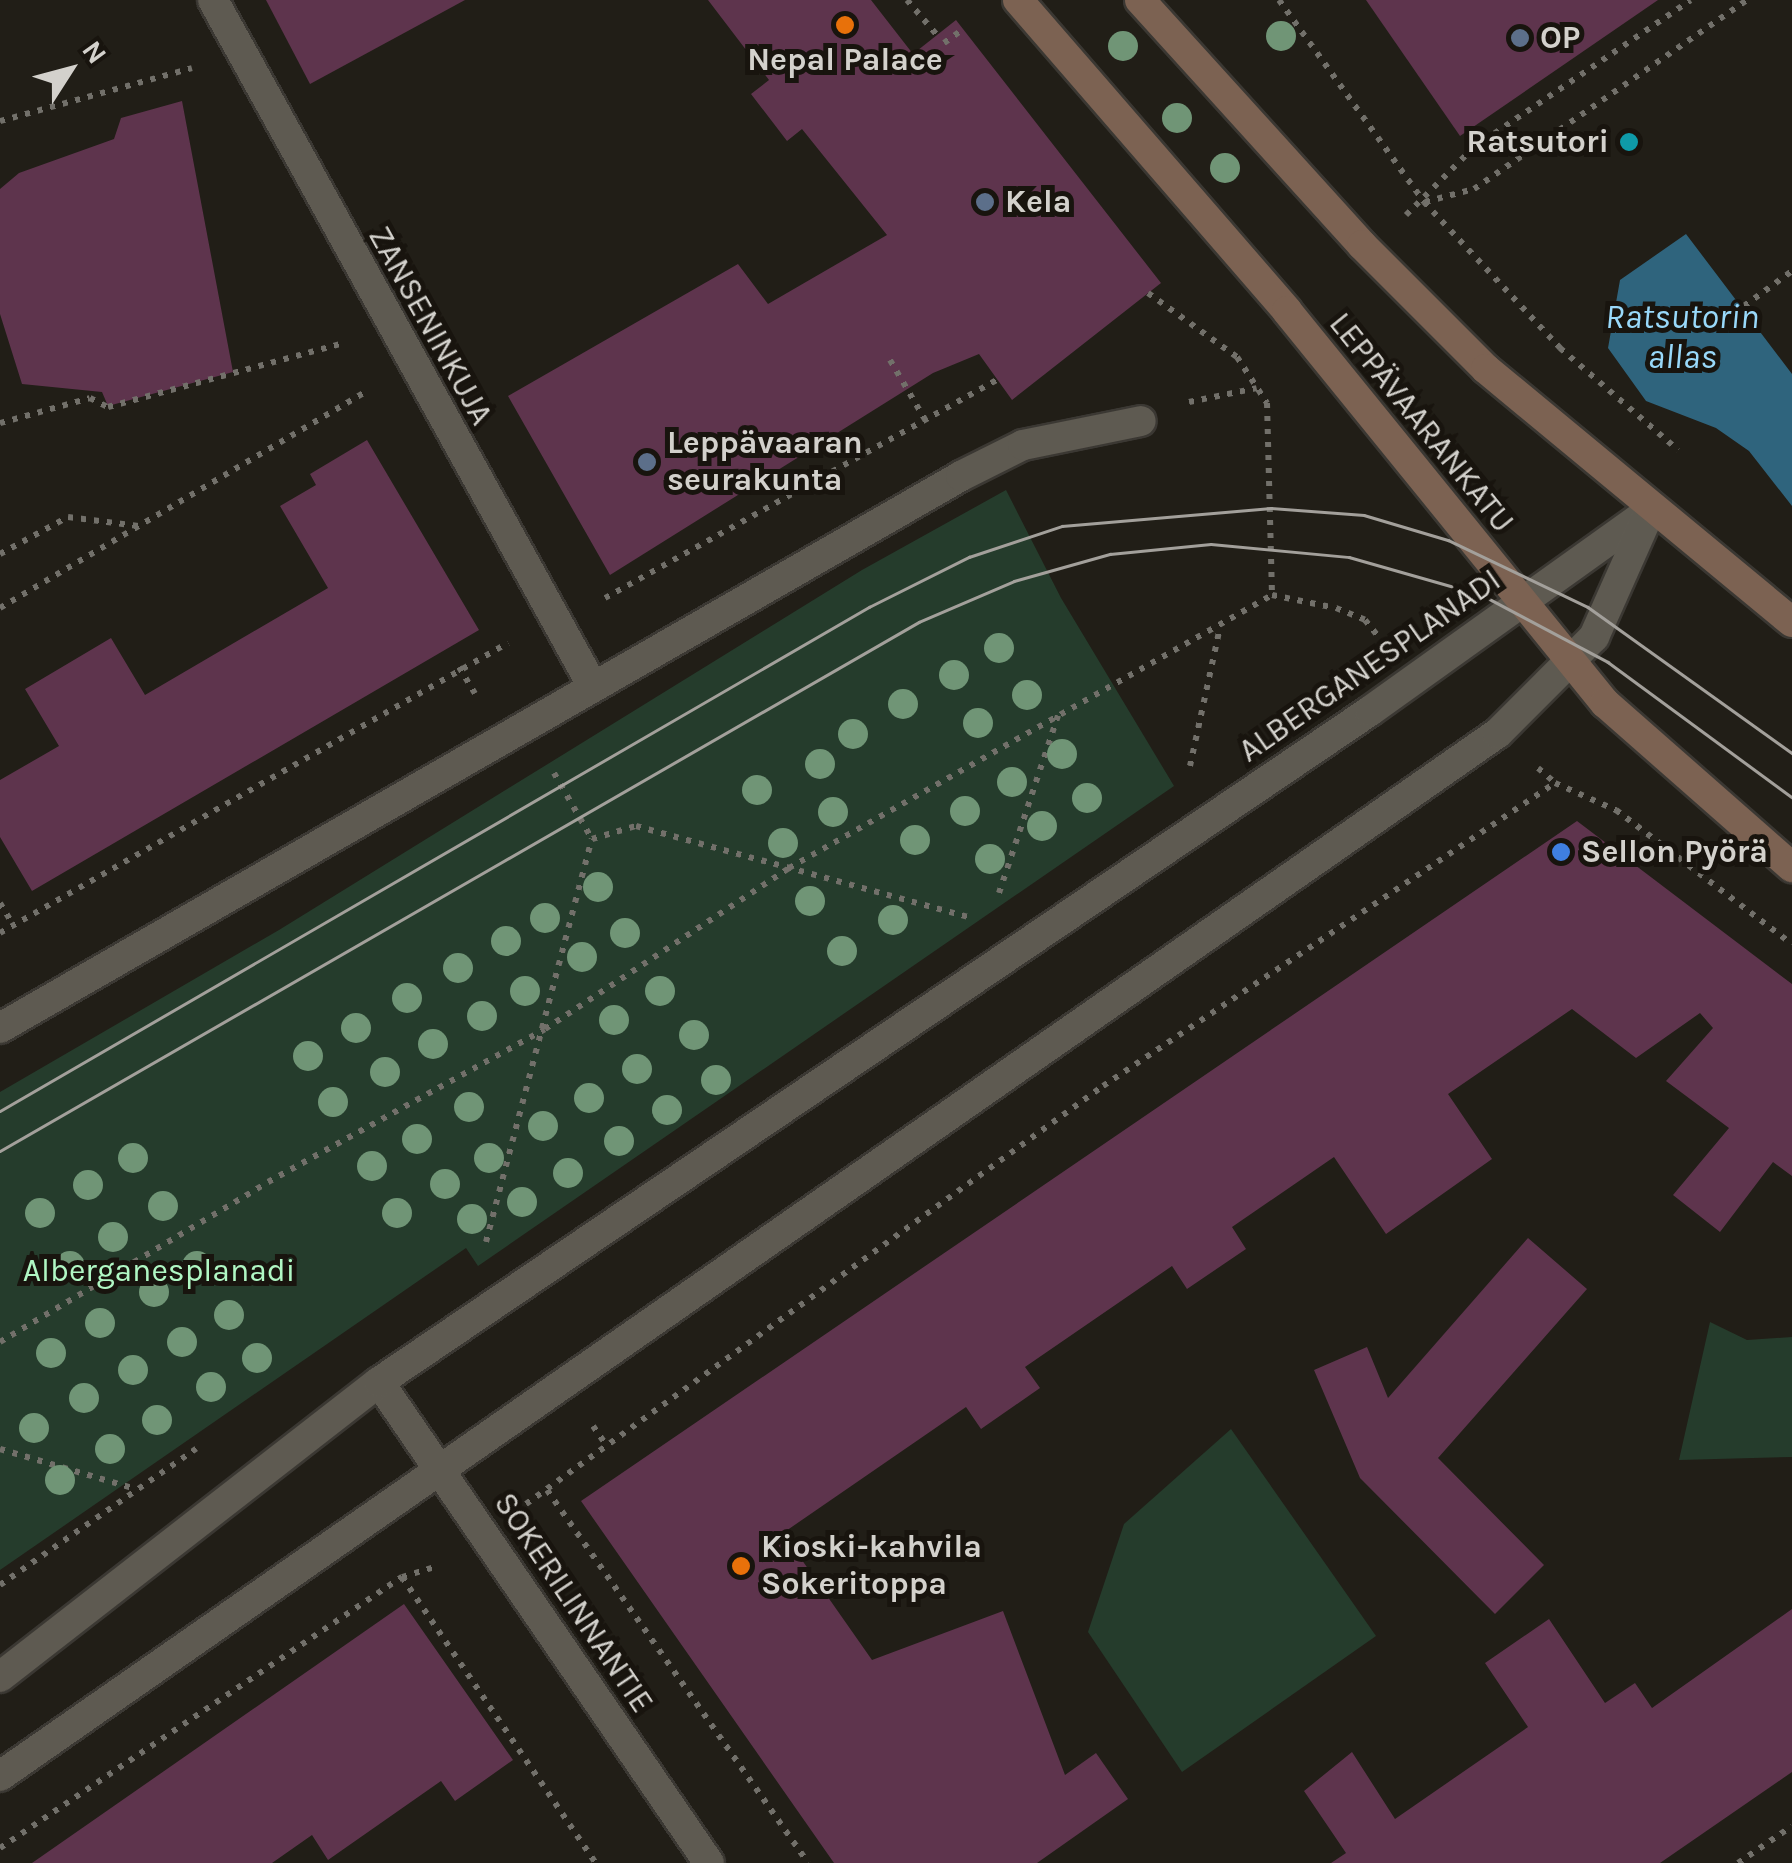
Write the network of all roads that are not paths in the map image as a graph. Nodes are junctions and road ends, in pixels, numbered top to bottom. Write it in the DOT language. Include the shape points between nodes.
graph roads {
  1 [pos="212,0"];
  2 [pos="1018,0"];
  3 [pos="1140,0"];
  4 [pos="1142,421"];
  5 [pos="1651,509"];
  6 [pos="1521,604"];
  7 [pos="1792,622"];
  8 [pos="1573,665"];
  9 [pos="591,683"];
  10 [pos="1792,867"];
  11 [pos="0,1028"];
  12 [pos="379,1382"];
  13 [pos="440,1470"];
  14 [pos="0,1677"];
  15 [pos="0,1776"];
  16 [pos="709,1863"];
  1 -- 9 [label="street, ZANSENINKUJA"];
  2 -- 6 [label="main road, LEPPÄVAARANKATU" via="1286,311"];
  3 -- 5 [label="main road" via="1362,246 1486,370"];
  4 -- 9 [label="street" via="1023,444"];
  5 -- 6 [label="street, ALBERGANESPLANADI"];
  5 -- 7 [label="main road"];
  5 -- 8 [label="street" via="1594,637"];
  6 -- 8 [label="main road, LEPPÄVAARANKATU"];
  6 -- 12 [label="street, ALBERGANESPLANADI"];
  8 -- 10 [label="main road, LEPPÄVAARANKATU" via="1710,800"];
  8 -- 13 [label="street" via="1498,733"];
  9 -- 11 [label="street"];
  12 -- 13 [label="street, SOKERILINNANTIE"];
  12 -- 14 [label="street, ALBERGANESPLANADI"];
  13 -- 15 [label="street"];
  13 -- 16 [label="street, SOKERILINNANTIE"];
}
